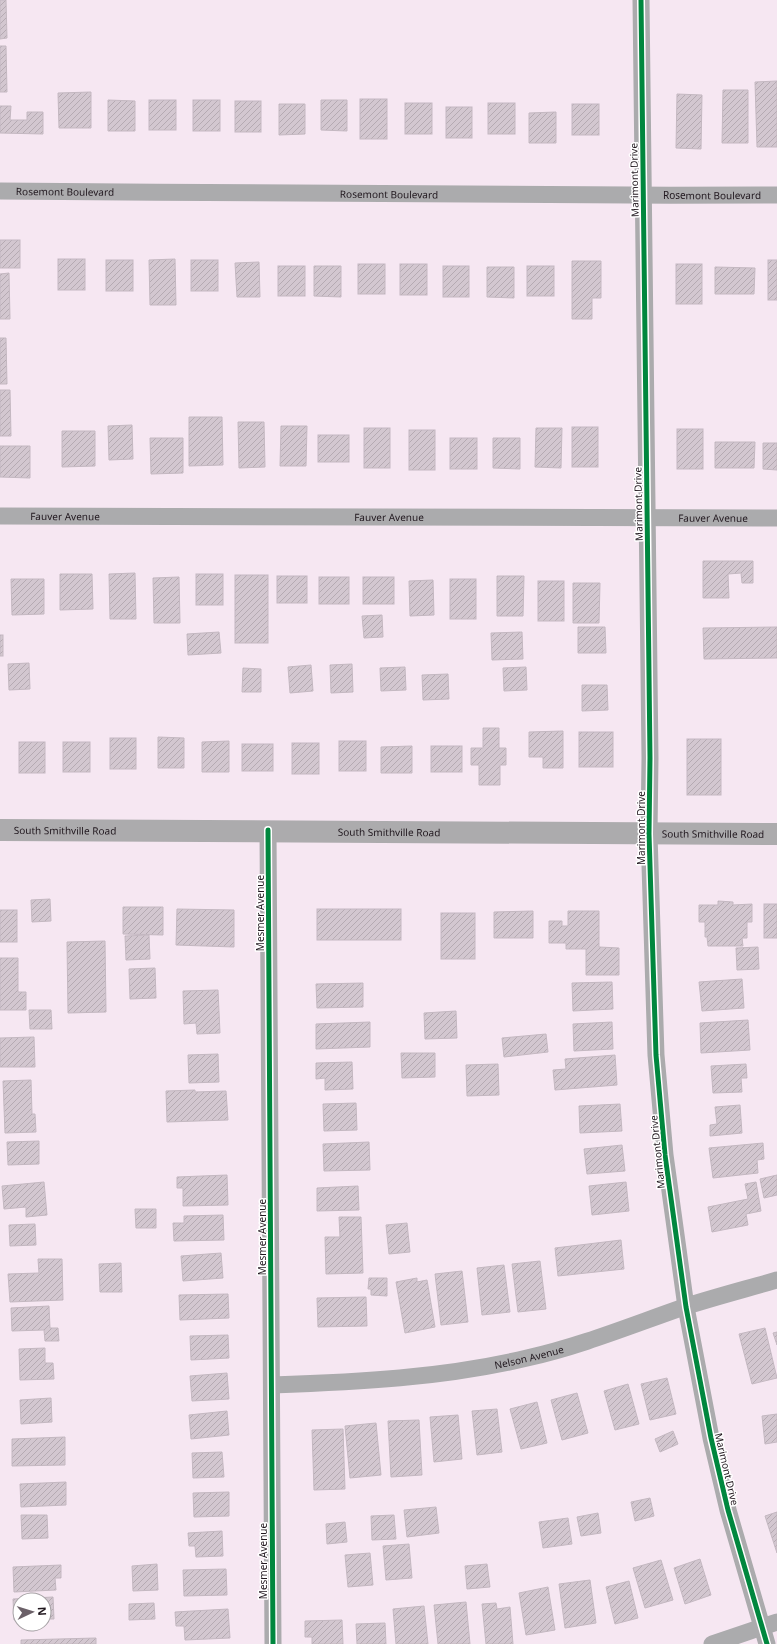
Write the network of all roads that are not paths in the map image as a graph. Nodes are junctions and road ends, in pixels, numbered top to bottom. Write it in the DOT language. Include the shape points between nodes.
graph roads {
  1 [pos="641,0"];
  2 [pos="0,191"];
  3 [pos="644,196"];
  4 [pos="777,196"];
  5 [pos="0,516"];
  6 [pos="647,518"];
  7 [pos="777,518"];
  8 [pos="0,830"];
  9 [pos="268,830"];
  10 [pos="649,834"];
  11 [pos="777,834"];
  12 [pos="777,1280"];
  13 [pos="686,1307"];
  14 [pos="272,1385"];
  15 [pos="770,1625"];
  16 [pos="273,1644"];
  17 [pos="712,1644"];
  18 [pos="767,1644"];
  1 -- 3 [label="street, Marimont Drive"];
  2 -- 3 [label="street, Rosemont Boulevard"];
  3 -- 4 [label="street, Rosemont Boulevard"];
  3 -- 6 [label="street, Marimont Drive"];
  5 -- 6 [label="street, Fauver Avenue"];
  6 -- 7 [label="street, Fauver Avenue"];
  6 -- 10 [label="street, Marimont Drive"];
  8 -- 9 [label="main road, South Smithville Road"];
  9 -- 10 [label="main road, South Smithville Road"];
  9 -- 14 [label="street, Mesmer Avenue"];
  10 -- 11 [label="main road, South Smithville Road"];
  10 -- 13 [label="street, Marimont Drive" via="656,1055 665,1155"];
  12 -- 13 [label="street, Nelson Avenue"];
  13 -- 14 [label="street, Nelson Avenue" via="577,1345 526,1358 422,1376 362,1382"];
  13 -- 15 [label="street, Marimont Drive" via="714,1453 728,1510"];
  14 -- 16 [label="street, Mesmer Avenue"];
  15 -- 17 [label="street"];
  15 -- 18 [label="street, Marimont Drive"];
}
